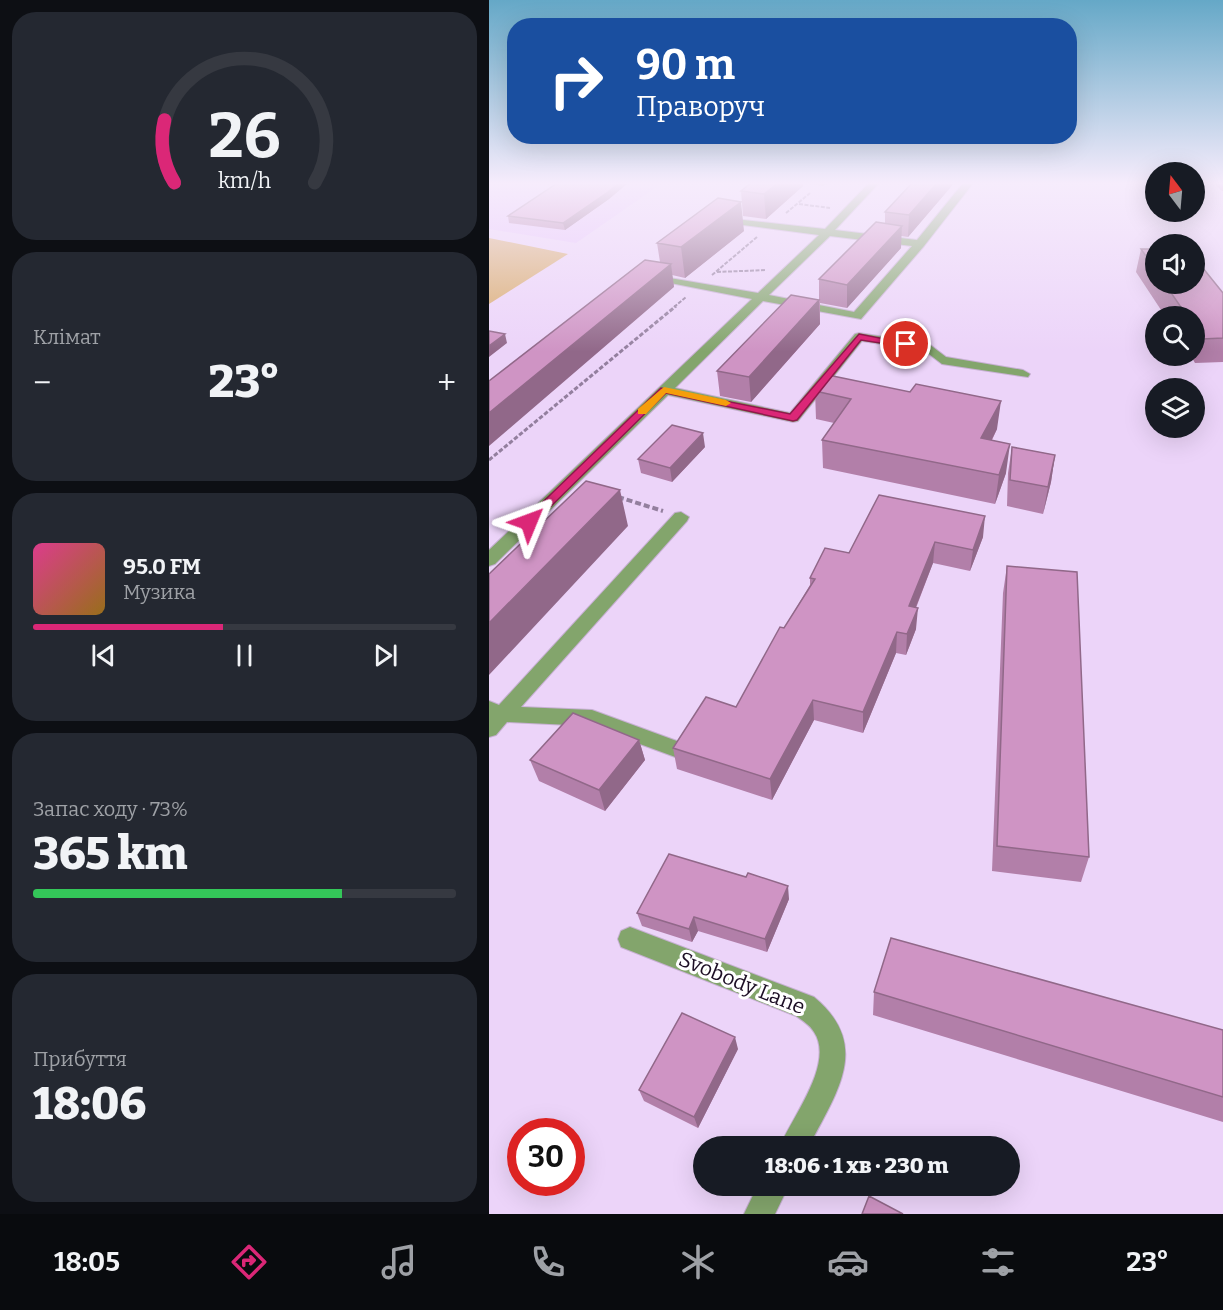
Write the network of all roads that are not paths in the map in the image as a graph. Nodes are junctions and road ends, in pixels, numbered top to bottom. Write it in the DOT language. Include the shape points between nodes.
graph roads {
  1 [pos="821,239"];
  2 [pos="880,239"];
  3 [pos="925,239"];
  4 [pos="921,244"];
  5 [pos="664,261"];
  6 [pos="760,298"];
  7 [pos="1023,374"];
  8 [pos="664,390"];
  9 [pos="815,390"];
  10 [pos="837,395"];
  11 [pos="681,517"];
  12 [pos="492,554"];
  13 [pos="496,712"];
  14 [pos="489,729"];
  15 [pos="678,750"];
  16 [pos="630,939"];
  17 [pos="798,1136"];
  18 [pos="768,1196"];
  19 [pos="759,1214"];
  1 -- 6 [label="street"];
  2 -- 4 [label="street"];
  3 -- 4 [label="street"];
  4 -- 6 [label="street" via="857,316"];
  5 -- 6 [label="street" via="641,279"];
  6 -- 8 [label="street"];
  7 -- 9 [label="street" via="942,360 929,348 859,337"];
  8 -- 9 [label="street" via="793,418"];
  8 -- 12 [label="street"];
  9 -- 10 [label="street"];
  11 -- 13 [label="street"];
  13 -- 14 [label="street"];
  13 -- 15 [label="street" via="592,717"];
  16 -- 17 [label="street, Svobody Lane" via="818,1014 834,1042 834,1060"];
  18 -- 19 [label="street"];
}
